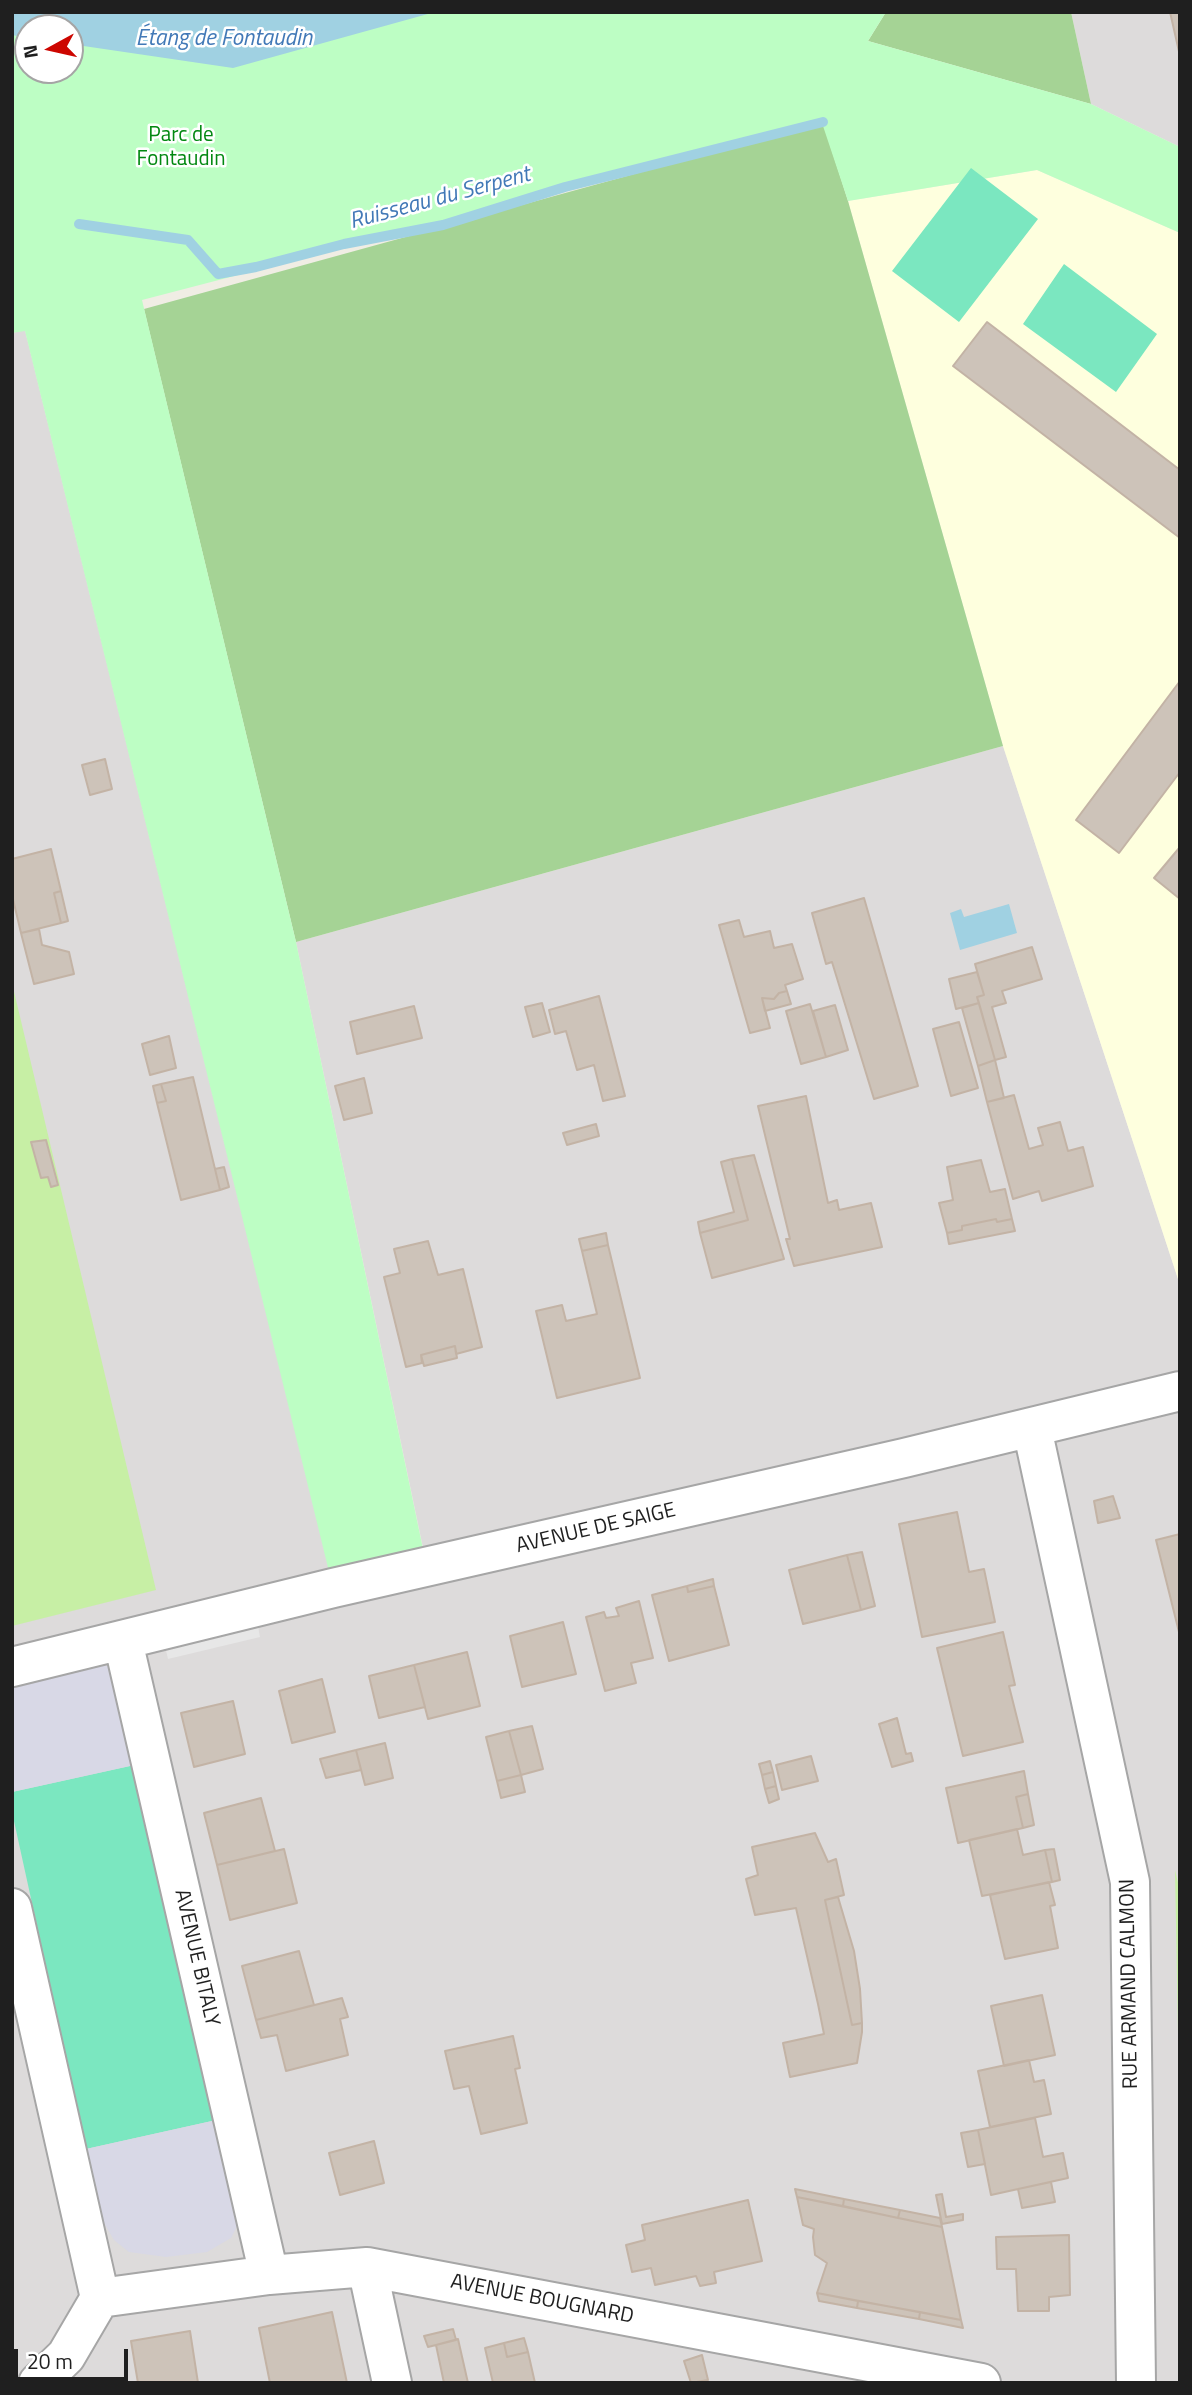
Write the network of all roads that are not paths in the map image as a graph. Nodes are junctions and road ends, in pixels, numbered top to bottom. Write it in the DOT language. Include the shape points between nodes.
graph roads {
  1 [pos="1180,1391"];
  2 [pos="1032,1428"];
  3 [pos="123,1641"];
  4 [pos="12,1667"];
  5 [pos="12,1909"];
  6 [pos="367,2267"];
  7 [pos="269,2275"];
  8 [pos="100,2298"];
  9 [pos="38,2383"];
  10 [pos="393,2383"];
  11 [pos="981,2383"];
  12 [pos="1136,2383"];
  1 -- 2 [label="street, AVENUE DE SAIGE"];
  2 -- 3 [label="street, AVENUE DE SAIGE"];
  2 -- 12 [label="street, RUE ARMAND CALMON" via="1130,1882"];
  3 -- 4 [label="street, AVENUE DE SAIGE"];
  3 -- 7 [label="street, AVENUE BITALY"];
  5 -- 8 [label="street"];
  6 -- 7 [label="street, AVENUE BOUGNARD"];
  6 -- 10 [label="street"];
  6 -- 11 [label="street, AVENUE BOUGNARD"];
  7 -- 8 [label="street, AVENUE BOUGNARD"];
  8 -- 9 [label="street" via="66,2356"];
}
